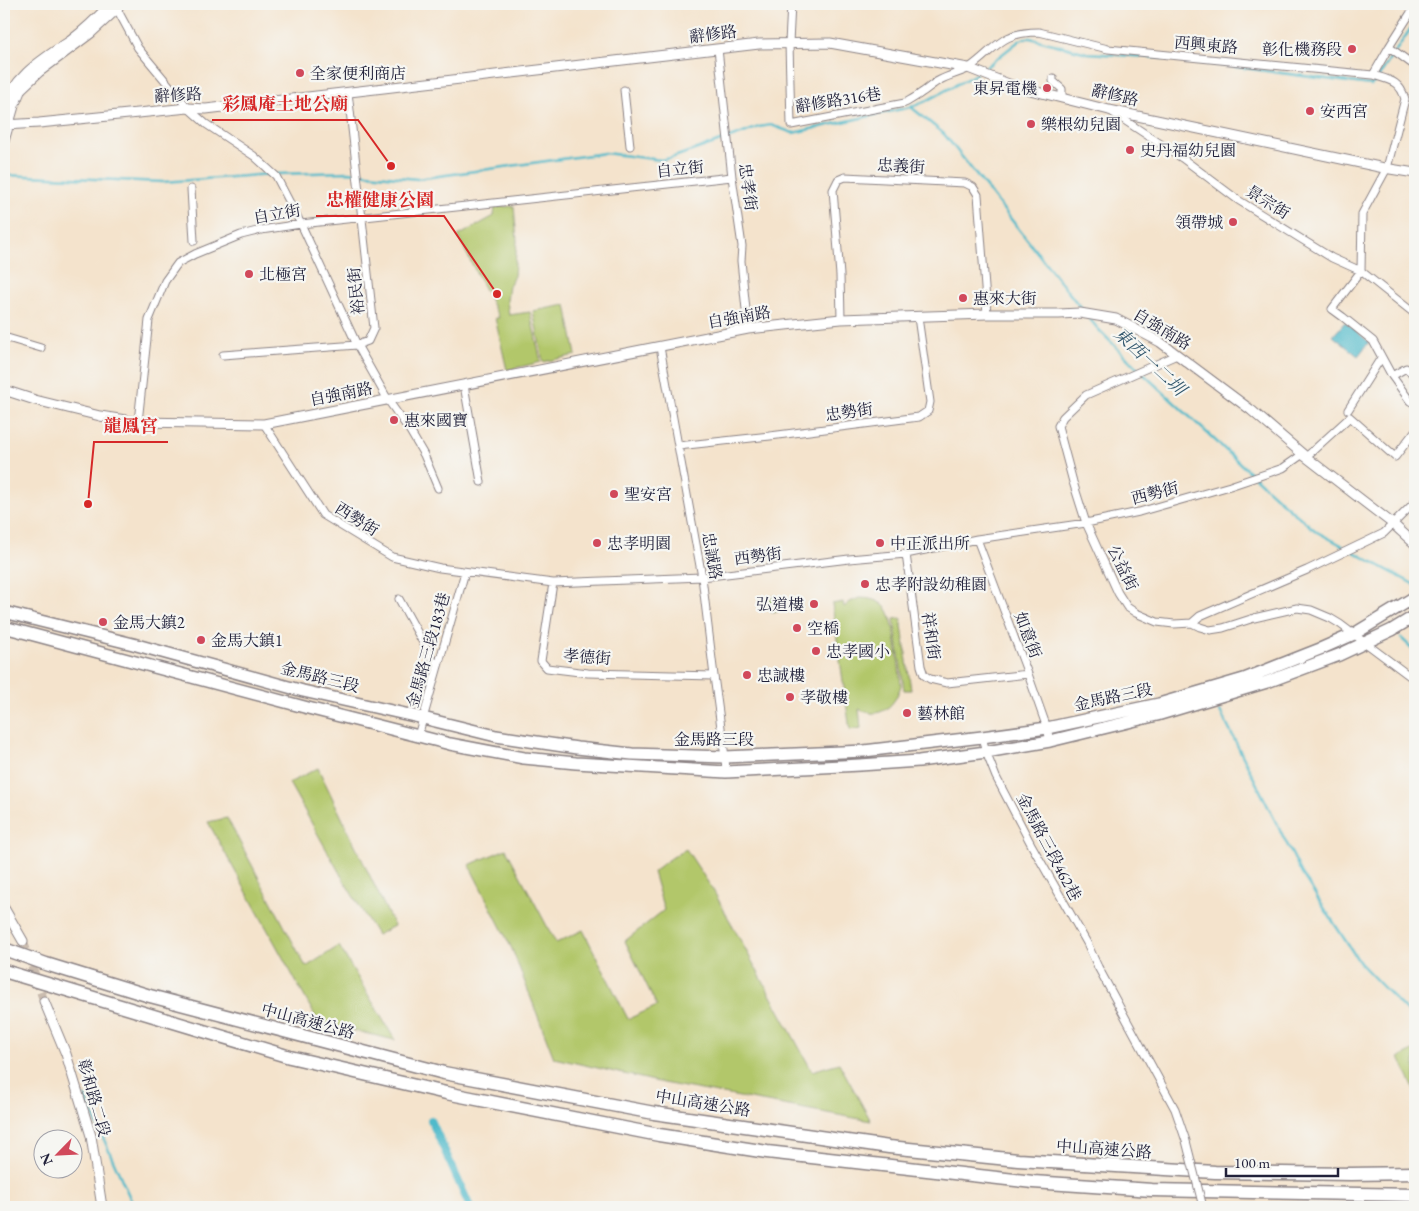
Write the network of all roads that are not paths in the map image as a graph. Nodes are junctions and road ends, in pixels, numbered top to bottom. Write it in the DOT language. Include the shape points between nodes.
graph roads {
  1 [pos="791,4"];
  2 [pos="114,5"];
  3 [pos="1415,6"];
  4 [pos="789,43"];
  5 [pos="1389,47"];
  6 [pos="718,48"];
  7 [pos="1415,66"];
  8 [pos="974,71"];
  9 [pos="1373,75"];
  10 [pos="1053,78"];
  11 [pos="624,90"];
  12 [pos="348,92"];
  13 [pos="1062,98"];
  14 [pos="188,108"];
  15 [pos="4,110"];
  16 [pos="1109,110"];
  17 [pos="6,125"];
  18 [pos="4,141"];
  19 [pos="630,146"];
  20 [pos="1387,168"];
  21 [pos="1415,173"];
  22 [pos="732,177"];
  23 [pos="191,189"];
  24 [pos="362,217"];
  25 [pos="301,224"];
  26 [pos="194,241"];
  27 [pos="1361,271"];
  28 [pos="987,314"];
  29 [pos="1415,314"];
  30 [pos="918,317"];
  31 [pos="841,319"];
  32 [pos="748,328"];
  33 [pos="4,337"];
  34 [pos="357,345"];
  35 [pos="660,346"];
  36 [pos="41,348"];
  37 [pos="1177,354"];
  38 [pos="223,355"];
  39 [pos="1381,358"];
  40 [pos="1392,376"];
  41 [pos="1415,376"];
  42 [pos="464,385"];
  43 [pos="4,390"];
  44 [pos="388,400"];
  45 [pos="1415,404"];
  46 [pos="1349,414"];
  47 [pos="138,422"];
  48 [pos="264,424"];
  49 [pos="1415,431"];
  50 [pos="678,446"];
  51 [pos="1305,456"];
  52 [pos="481,482"];
  53 [pos="438,488"];
  54 [pos="1415,502"];
  55 [pos="1086,523"];
  56 [pos="1393,524"];
  57 [pos="977,539"];
  58 [pos="1415,544"];
  59 [pos="906,554"];
  60 [pos="465,572"];
  61 [pos="702,577"];
  62 [pos="553,583"];
  63 [pos="1415,598"];
  64 [pos="399,599"];
  65 [pos="4,612"];
  66 [pos="1415,616"];
  67 [pos="1192,623"];
  68 [pos="4,627"];
  69 [pos="1354,634"];
  70 [pos="1365,643"];
  71 [pos="438,668"];
  72 [pos="1028,674"];
  73 [pos="714,676"];
  74 [pos="1415,680"];
  75 [pos="1181,703"];
  76 [pos="423,718"];
  77 [pos="1046,728"];
  78 [pos="418,736"];
  79 [pos="982,737"];
  80 [pos="1050,741"];
  81 [pos="986,752"];
  82 [pos="726,757"];
  83 [pos="726,772"];
  84 [pos="4,908"];
  85 [pos="23,940"];
  86 [pos="4,949"];
  87 [pos="4,971"];
  88 [pos="44,1000"];
  89 [pos="1415,1173"];
  90 [pos="1415,1194"];
  91 [pos="102,1207"];
  92 [pos="1203,1207"];
  1 -- 4 [label="street, 辭修路316巷"];
  2 -- 14 [label="street" via="138,48"];
  2 -- 15 [label="street" via="24,75"];
  2 -- 17 [label="street" via="91,33 21,89"];
  3 -- 5 [label="street"];
  4 -- 6 [label="street, 辭修路"];
  4 -- 8 [label="street, 辭修路" via="830,44"];
  4 -- 8 [label="street, 辭修路316巷" via="791,125 905,103 938,80"];
  5 -- 7 [label="street"];
  5 -- 9 [label="street"];
  6 -- 12 [label="street, 辭修路"];
  6 -- 22 [label="street, 忠孝街"];
  8 -- 9 [label="street, 西興東路" via="993,47 1008,37 1039,32 1108,49"];
  8 -- 13 [label="street, 辭修路" via="1014,86"];
  9 -- 20 [label="street, 西興東路" via="1393,80 1402,89 1405,99"];
  10 -- 13 [label="street" via="1062,89"];
  11 -- 19 [label="street"];
  12 -- 14 [label="street, 辭修路" via="206,109"];
  12 -- 24 [label="street, 裕民街"];
  13 -- 16 [label="street, 辭修路"];
  14 -- 17 [label="street, 辭修路"];
  14 -- 25 [label="street" via="276,176"];
  16 -- 20 [label="street, 辭修路"];
  16 -- 27 [label="street, 景宗街" via="1238,200 1332,258"];
  17 -- 18 [label="street"];
  20 -- 21 [label="street, 辭修路"];
  20 -- 27 [label="street, 西興東路" via="1362,214"];
  22 -- 24 [label="street, 自立街"];
  22 -- 32 [label="street, 忠孝街" via="742,246"];
  23 -- 26 [label="street"];
  24 -- 25 [label="street, 自立街"];
  24 -- 34 [label="street, 裕民街" via="374,328 368,341"];
  25 -- 34 [label="street"];
  25 -- 47 [label="street, 自立街" via="241,235 178,263 165,281 149,320"];
  27 -- 29 [label="street, 景宗街"];
  27 -- 39 [label="street" via="1332,309 1372,341"];
  28 -- 30 [label="street, 自強南路"];
  28 -- 31 [label="street, 忠義街" via="978,195 973,187 965,183 845,177 838,180 833,190"];
  28 -- 37 [label="street, 自強南路" via="1080,312 1116,320"];
  30 -- 31 [label="street, 自強南路"];
  30 -- 50 [label="street, 忠勢街" via="930,402 928,411 919,417"];
  31 -- 32 [label="street, 自強南路"];
  32 -- 35 [label="street, 自強南路"];
  33 -- 36 [label="street"];
  34 -- 38 [label="street"];
  34 -- 44 [label="street"];
  35 -- 42 [label="street, 自強南路"];
  35 -- 50 [label="street, 忠誠路"];
  37 -- 51 [label="street, 自強南路"];
  37 -- 55 [label="street, 公益街" via="1086,395 1058,426"];
  39 -- 40 [label="street"];
  39 -- 46 [label="street, 西勢街"];
  40 -- 41 [label="street" via="1406,368"];
  40 -- 45 [label="street"];
  42 -- 44 [label="street, 自強南路"];
  42 -- 52 [label="street"];
  43 -- 47 [label="street, 自強南路" via="86,413"];
  44 -- 48 [label="street, 自強南路"];
  44 -- 53 [label="street" via="424,455"];
  46 -- 49 [label="street" via="1395,457"];
  46 -- 51 [label="street, 西勢街"];
  47 -- 48 [label="street, 自強南路"];
  48 -- 60 [label="street, 西勢街" via="323,515 392,557"];
  50 -- 61 [label="street, 忠誠路"];
  51 -- 55 [label="street, 西勢街" via="1283,468 1222,488 1139,512"];
  51 -- 56 [label="street, 自強南路"];
  54 -- 56 [label="street"];
  55 -- 57 [label="street, 西勢街"];
  55 -- 67 [label="street, 公益街" via="1127,607 1157,622"];
  56 -- 58 [label="street, 自強南路"];
  56 -- 67 [label="street" via="1384,533 1200,616"];
  57 -- 59 [label="street, 西勢街"];
  57 -- 72 [label="street, 如意街"];
  59 -- 61 [label="street, 西勢街"];
  59 -- 72 [label="street, 祥和街" via="924,675 946,684"];
  60 -- 62 [label="street, 西勢街"];
  60 -- 71 [label="street, 金馬路三段183巷"];
  61 -- 62 [label="street, 西勢街"];
  61 -- 73 [label="street, 忠誠路"];
  62 -- 73 [label="street, 孝德街" via="541,662 546,668 588,673"];
  63 -- 69 [label="main road, 金馬路三段"];
  64 -- 71 [label="street"];
  65 -- 76 [label="main road, 金馬路三段" via="303,691"];
  66 -- 70 [label="main road, 金馬路三段"];
  67 -- 69 [label="street, 公益街" via="1210,630 1297,608 1330,618"];
  68 -- 78 [label="main road, 金馬路三段"];
  69 -- 70 [label="street, 公益街"];
  69 -- 75 [label="main road, 金馬路三段"];
  70 -- 74 [label="street, 公益街"];
  70 -- 75 [label="main road, 金馬路三段" via="1267,682"];
  71 -- 76 [label="street, 金馬路三段183巷"];
  72 -- 77 [label="street, 如意街"];
  73 -- 82 [label="street, 忠誠路"];
  75 -- 77 [label="main road, 金馬路三段" via="1159,704"];
  75 -- 80 [label="main road, 金馬路三段" via="1157,715"];
  76 -- 78 [label="street, 金馬路三段183巷"];
  76 -- 82 [label="main road, 金馬路三段" via="496,736 577,748 632,754"];
  77 -- 79 [label="main road, 金馬路三段"];
  77 -- 80 [label="street, 如意街"];
  78 -- 83 [label="main road, 金馬路三段" via="524,758"];
  79 -- 81 [label="street, 金馬路三段462巷"];
  79 -- 82 [label="main road, 金馬路三段" via="864,751"];
  80 -- 81 [label="main road, 金馬路三段"];
  81 -- 83 [label="main road, 金馬路三段" via="895,763"];
  81 -- 92 [label="street, 金馬路三段462巷, bridge" via="1032,846 1175,1110"];
  82 -- 83 [label="street, 忠誠路"];
  84 -- 85 [label="street"];
  86 -- 89 [label="highway, 中山高速公路" via="150,996 444,1073 654,1113 889,1147 1018,1160 1215,1172"];
  87 -- 90 [label="highway" via="290,1057 446,1093 659,1135 767,1152 1033,1182 1152,1190"];
  88 -- 91 [label="street, 彰和路二段" via="66,1054 91,1136"];
}
